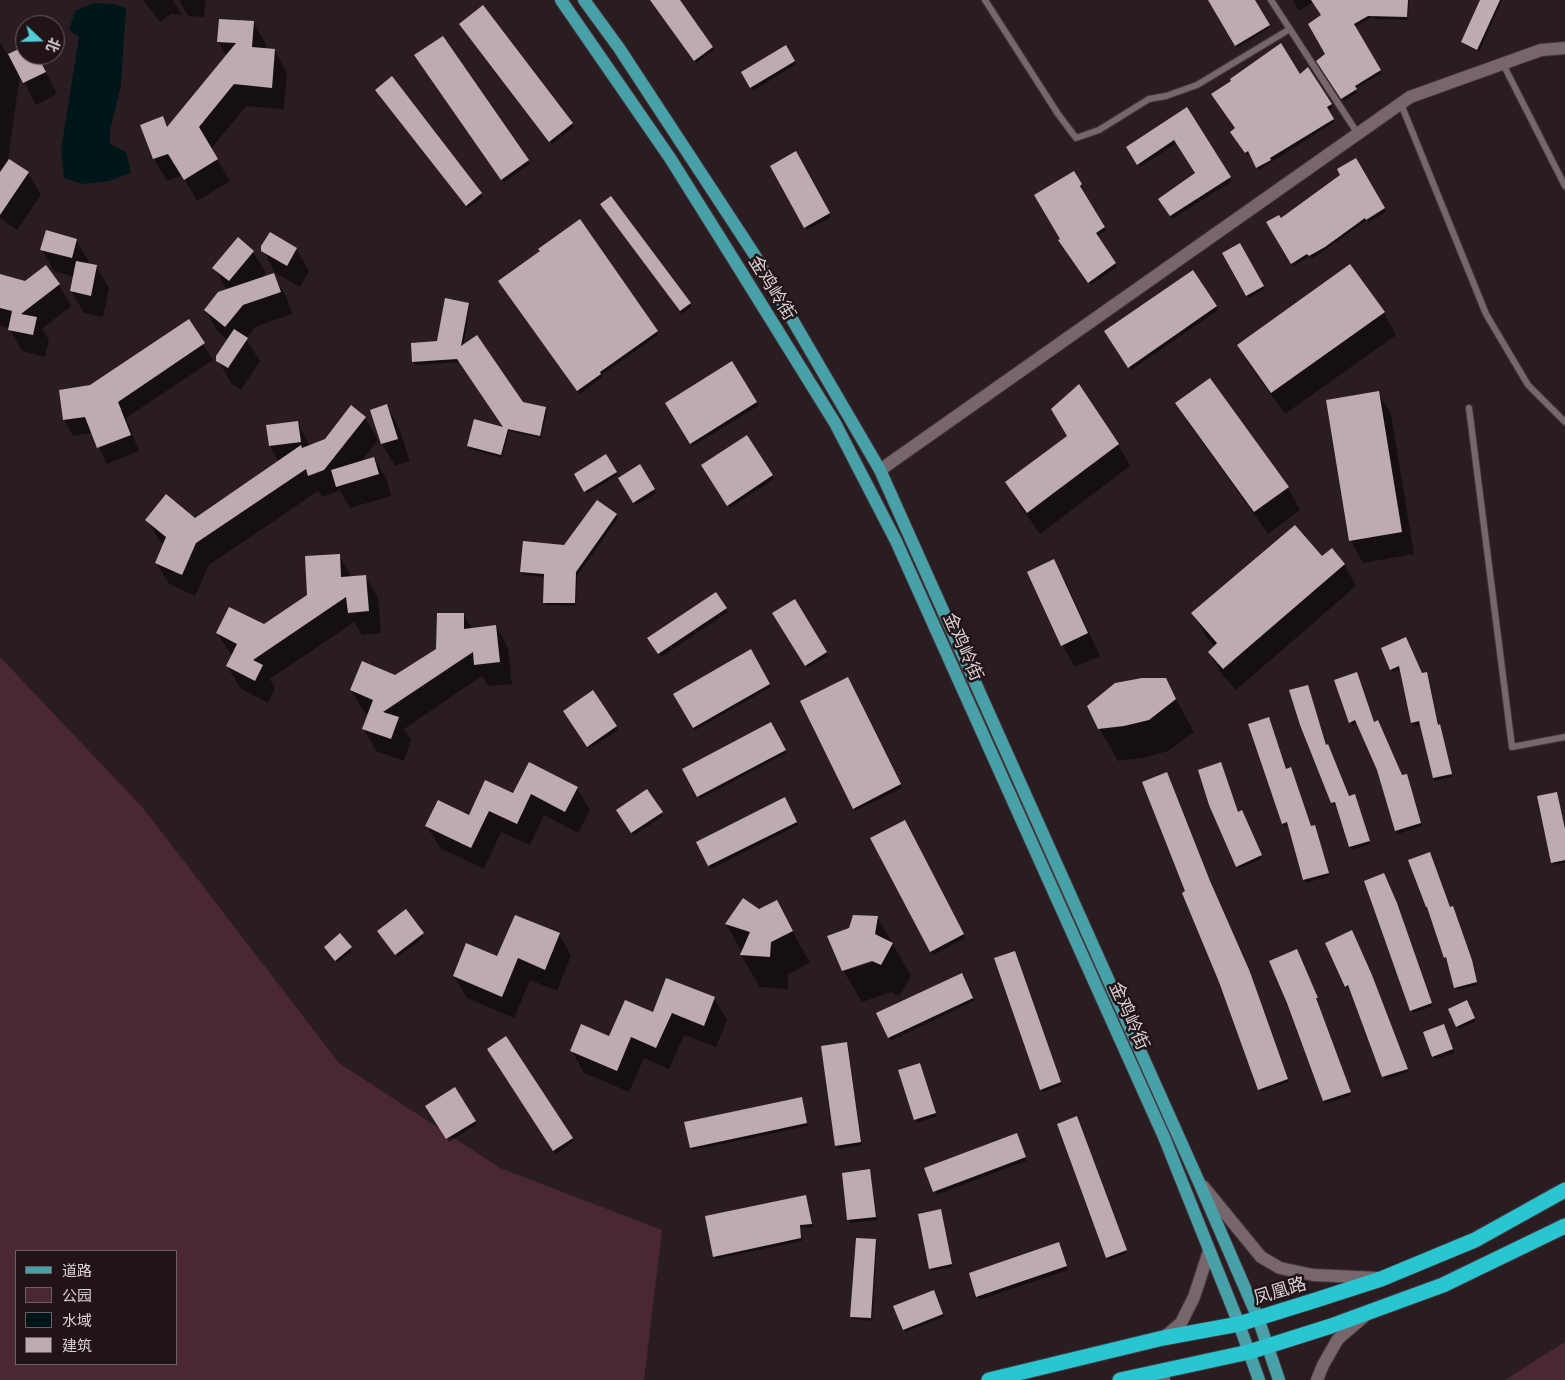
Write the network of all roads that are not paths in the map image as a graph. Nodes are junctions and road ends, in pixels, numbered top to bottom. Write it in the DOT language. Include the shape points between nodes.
graph roads {
  1 [pos="561,0"];
  2 [pos="584,0"];
  3 [pos="985,0"];
  4 [pos="1271,0"];
  5 [pos="1290,29"];
  6 [pos="1565,48"];
  7 [pos="1503,64"];
  8 [pos="1400,104"];
  9 [pos="1358,134"];
  10 [pos="1565,186"];
  11 [pos="1470,408"];
  12 [pos="1565,422"];
  13 [pos="880,470"];
  14 [pos="1565,737"];
  15 [pos="1198,1180"];
  16 [pos="1565,1190"];
  17 [pos="1565,1226"];
  18 [pos="1209,1251"];
  19 [pos="1380,1278"];
  20 [pos="1369,1312"];
  21 [pos="1258,1318"];
  22 [pos="1239,1324"];
  23 [pos="1163,1338"];
  24 [pos="1268,1346"];
  25 [pos="1248,1352"];
  26 [pos="1141,1375"];
  27 [pos="989,1380"];
  28 [pos="1120,1380"];
  29 [pos="1164,1380"];
  30 [pos="1259,1380"];
  31 [pos="1279,1380"];
  32 [pos="1317,1380"];
  1 -- 18 [label="main road, 金鸡岭街" via="670,158 732,256 835,423 892,532 1164,1137"];
  2 -- 13 [label="main road, 金鸡岭街" via="754,254"];
  3 -- 5 [label="lane" via="1076,138 1099,130 1149,99 1197,85"];
  4 -- 5 [label="lane"];
  5 -- 9 [label="lane"];
  6 -- 7 [label="street" via="1541,50"];
  7 -- 8 [label="street" via="1410,97"];
  7 -- 10 [label="lane"];
  8 -- 9 [label="street"];
  8 -- 12 [label="lane" via="1486,314 1528,385"];
  9 -- 13 [label="street"];
  11 -- 14 [label="lane" via="1512,747"];
  13 -- 15 [label="main road, 金鸡岭街"];
  15 -- 19 [label="street" via="1261,1257 1280,1268 1313,1275"];
  15 -- 21 [label="main road, 金鸡岭街"];
  16 -- 19 [label="highway, 凤凰路" via="1475,1240"];
  17 -- 20 [label="highway" via="1443,1285"];
  18 -- 22 [label="main road, 金鸡岭街"];
  18 -- 23 [label="street" via="1194,1297 1181,1323"];
  19 -- 21 [label="highway, 凤凰路"];
  20 -- 24 [label="highway"];
  20 -- 32 [label="street" via="1338,1339"];
  21 -- 22 [label="highway, 凤凰路"];
  21 -- 24 [label="main road, 金鸡岭街"];
  22 -- 23 [label="highway, 凤凰路"];
  22 -- 25 [label="main road, 金鸡岭街"];
  23 -- 27 [label="highway, 凤凰路"];
  24 -- 25 [label="highway"];
  24 -- 31 [label="main road, 金鸡岭街"];
  25 -- 26 [label="highway"];
  25 -- 30 [label="main road, 金鸡岭街"];
  26 -- 28 [label="highway"];
  26 -- 29 [label="street"];
}
